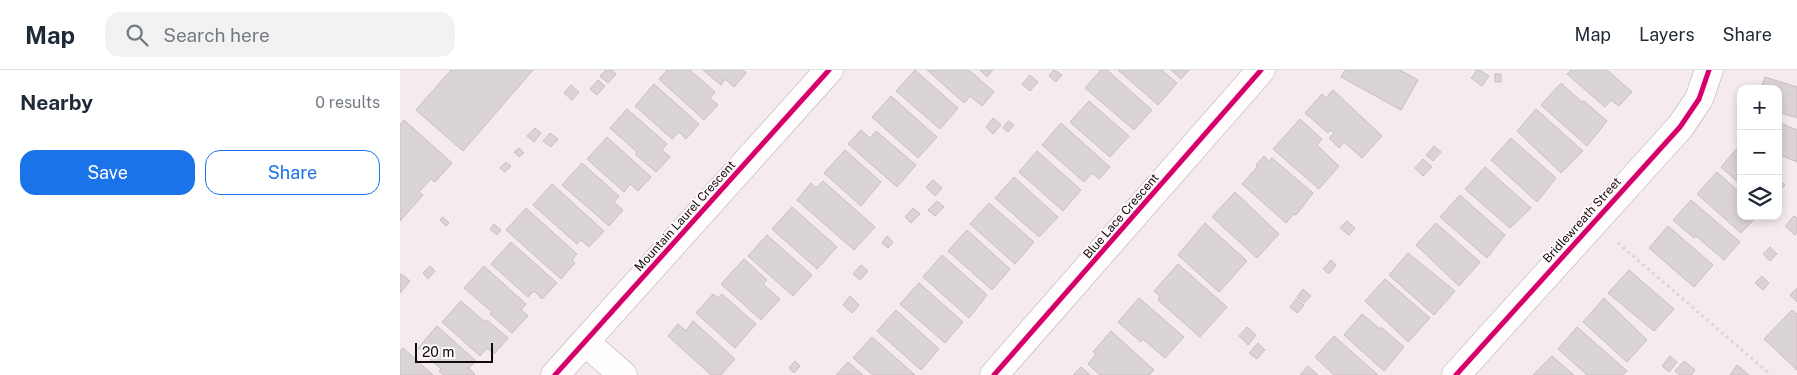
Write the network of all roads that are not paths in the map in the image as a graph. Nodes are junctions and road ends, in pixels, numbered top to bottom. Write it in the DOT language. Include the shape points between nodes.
graph roads {
  1 [pos="829,70"];
  2 [pos="1262,70"];
  3 [pos="1709,70"];
  4 [pos="586,342"];
  5 [pos="556,375"];
  6 [pos="623,375"];
  7 [pos="994,375"];
  8 [pos="1456,375"];
  1 -- 4 [label="street, Mountain Laurel Crescent"];
  2 -- 7 [label="street, Blue Lace Crescent"];
  3 -- 8 [label="street, Bridlewreath Street" via="1699,99 1680,127"];
  4 -- 5 [label="street, Mountain Laurel Crescent"];
  4 -- 6 [label="street"];
}
